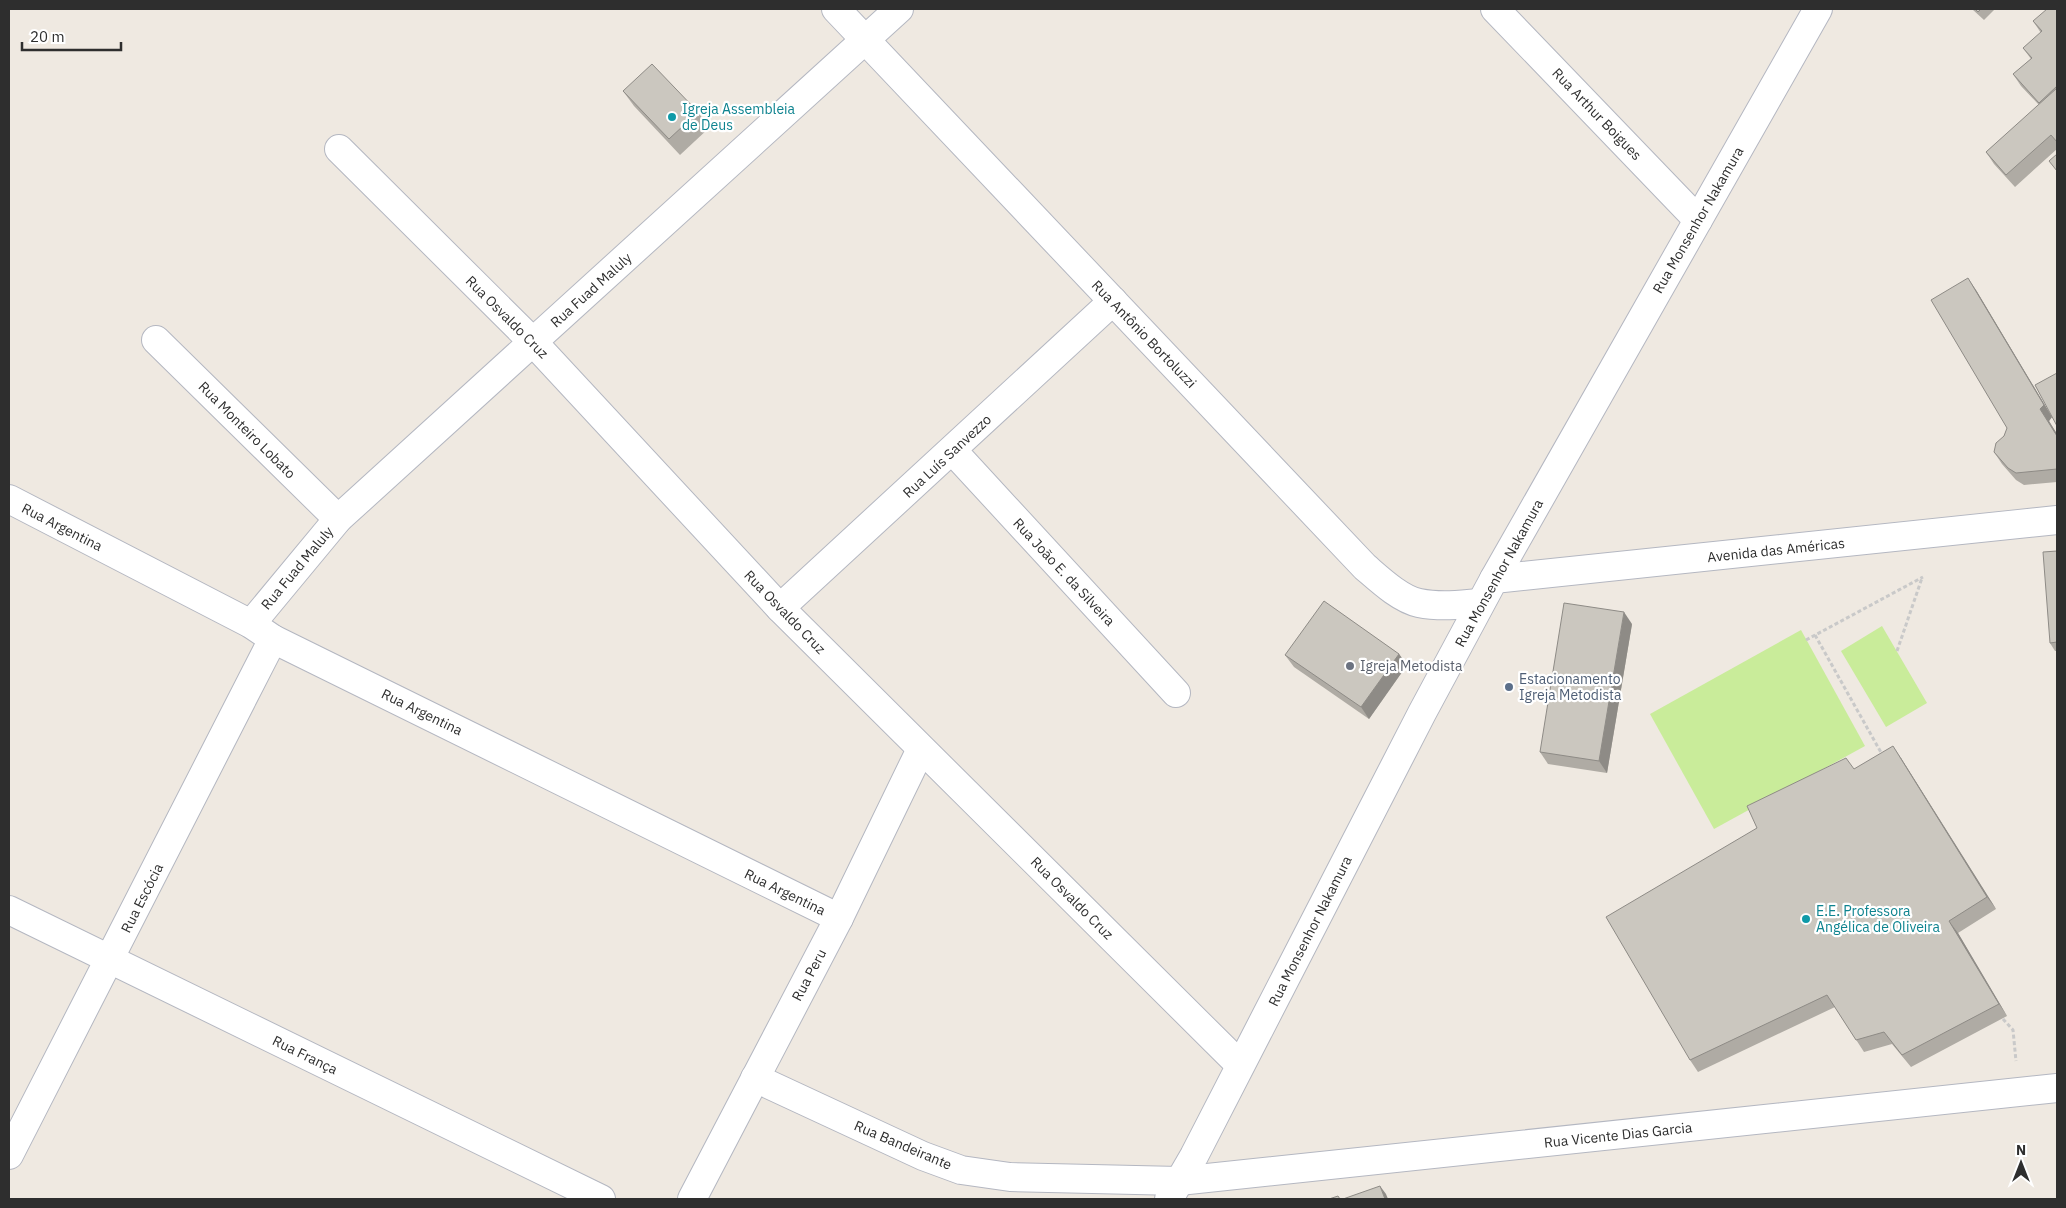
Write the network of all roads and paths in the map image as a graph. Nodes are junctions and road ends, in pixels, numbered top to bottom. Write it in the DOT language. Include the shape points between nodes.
graph roads {
  1 [pos="836,9"];
  2 [pos="899,9"];
  3 [pos="1495,9"];
  4 [pos="1818,9"];
  5 [pos="865,39"];
  6 [pos="339,149"];
  7 [pos="1698,220"];
  8 [pos="1113,301"];
  9 [pos="156,340"];
  10 [pos="533,342"];
  11 [pos="953,451"];
  12 [pos="9,500"];
  13 [pos="338,519"];
  14 [pos="2057,520"];
  15 [pos="1494,579"];
  16 [pos="1480,603"];
  17 [pos="780,608"];
  18 [pos="251,624"];
  19 [pos="1815,635"];
  20 [pos="273,639"];
  21 [pos="1806,640"];
  22 [pos="1897,651"];
  23 [pos="1176,693"];
  24 [pos="922,749"];
  25 [pos="1884,758"];
  26 [pos="9,910"];
  27 [pos="839,918"];
  28 [pos="110,960"];
  29 [pos="2002,1019"];
  30 [pos="2016,1062"];
  31 [pos="1240,1065"];
  32 [pos="755,1078"];
  33 [pos="2057,1088"];
  34 [pos="9,1155"];
  35 [pos="1213,1189"];
  36 [pos="1174,1190"];
  37 [pos="601,1199"];
  38 [pos="692,1199"];
  1 -- 5 [label="street, Rua Antônio Bortoluzzi"];
  2 -- 5 [label="street, Rua Fuad Maluly"];
  3 -- 7 [label="street, Rua Arthur Boigues"];
  4 -- 7 [label="street, Rua Monsenhor Nakamura"];
  5 -- 8 [label="street, Rua Antônio Bortoluzzi"];
  5 -- 10 [label="street, Rua Fuad Maluly"];
  6 -- 10 [label="street, Rua Osvaldo Cruz"];
  7 -- 15 [label="street, Rua Monsenhor Nakamura"];
  8 -- 11 [label="street, Rua Luís Sanvezzo"];
  8 -- 16 [label="street, Rua Antônio Bortoluzzi" via="1358,560 1388,587 1417,603 1442,606"];
  9 -- 13 [label="street, Rua Monteiro Lobato"];
  10 -- 13 [label="street, Rua Fuad Maluly"];
  10 -- 17 [label="street, Rua Osvaldo Cruz"];
  11 -- 17 [label="street, Rua Luís Sanvezzo"];
  11 -- 23 [label="street, Rua João E. da Silveira"];
  12 -- 18 [label="street, Rua Argentina"];
  13 -- 18 [label="street, Rua Fuad Maluly"];
  14 -- 15 [label="street, Avenida das Américas"];
  15 -- 16 [label="street, Rua Monsenhor Nakamura"];
  16 -- 31 [label="street, Rua Monsenhor Nakamura"];
  17 -- 24 [label="street, Rua Osvaldo Cruz"];
  18 -- 20 [label="street, Rua Argentina"];
  19 -- 21 [label="path"];
  19 -- 22 [label="path" via="1923,577"];
  19 -- 25 [label="path"];
  20 -- 27 [label="street, Rua Argentina"];
  20 -- 28 [label="street, Rua Escócia"];
  24 -- 27 [label="street, Rua Peru"];
  24 -- 31 [label="street, Rua Osvaldo Cruz"];
  26 -- 28 [label="street, Rua França"];
  27 -- 32 [label="street, Rua Peru"];
  28 -- 34 [label="street, Rua Escócia"];
  28 -- 37 [label="street, Rua França"];
  29 -- 30 [label="path" via="2013,1030"];
  31 -- 36 [label="street, Rua Monsenhor Nakamura"];
  32 -- 36 [label="street, Rua Bandeirante" via="961,1170"];
  32 -- 38 [label="street, Rua Peru"];
  33 -- 35 [label="street, Rua Vicente Dias Garcia"];
  35 -- 36 [label="street, Rua Vicente Dias Garcia"];
}
